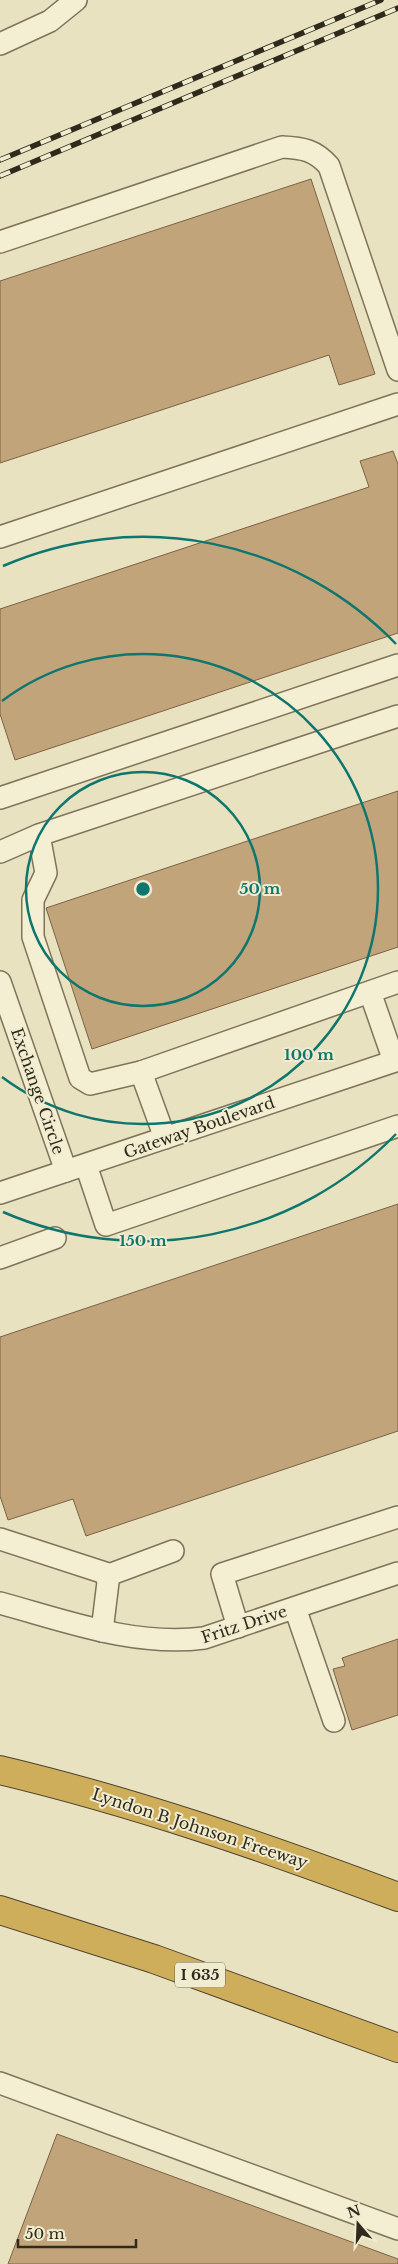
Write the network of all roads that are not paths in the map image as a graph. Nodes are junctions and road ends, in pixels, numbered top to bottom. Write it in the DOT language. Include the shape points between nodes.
graph roads {
  1 [pos="76,0"];
  2 [pos="0,44"];
  3 [pos="0,242"];
  4 [pos="398,370"];
  5 [pos="398,404"];
  6 [pos="0,537"];
  7 [pos="398,665"];
  8 [pos="398,716"];
  9 [pos="0,798"];
  10 [pos="39,835"];
  11 [pos="0,852"];
  12 [pos="0,982"];
  13 [pos="398,982"];
  14 [pos="370,992"];
  15 [pos="396,1060"];
  16 [pos="141,1072"];
  17 [pos="398,1126"];
  18 [pos="165,1138"];
  19 [pos="86,1165"];
  20 [pos="66,1171"];
  21 [pos="0,1194"];
  22 [pos="55,1238"];
  23 [pos="0,1258"];
  24 [pos="398,1517"];
  25 [pos="0,1539"];
  26 [pos="173,1551"];
  27 [pos="398,1573"];
  28 [pos="106,1576"];
  29 [pos="0,1603"];
  30 [pos="294,1608"];
  31 [pos="238,1627"];
  32 [pos="102,1631"];
  33 [pos="334,1721"];
  34 [pos="0,1764"];
  35 [pos="0,1770"];
  36 [pos="76,1788"];
  37 [pos="398,1897"];
  38 [pos="0,1910"];
  39 [pos="398,2048"];
  40 [pos="0,2082"];
  41 [pos="398,2229"];
  1 -- 2 [label="street" via="50,21"];
  3 -- 4 [label="street" via="282,147 305,148 320,155 329,166"];
  5 -- 6 [label="street"];
  7 -- 9 [label="street"];
  8 -- 10 [label="street"];
  10 -- 11 [label="street"];
  10 -- 16 [label="street" via="46,873 33,900 33,937 80,1078 90,1084"];
  12 -- 20 [label="street, Exchange Circle"];
  13 -- 14 [label="street"];
  14 -- 15 [label="street"];
  14 -- 16 [label="street"];
  15 -- 18 [label="street, Gateway Boulevard"];
  16 -- 18 [label="street"];
  17 -- 19 [label="street" via="106,1225"];
  18 -- 19 [label="street, Gateway Boulevard"];
  19 -- 20 [label="street, Gateway Boulevard"];
  20 -- 21 [label="street, Gateway Boulevard"];
  22 -- 23 [label="street"];
  24 -- 31 [label="street" via="222,1574"];
  25 -- 28 [label="street" via="105,1573"];
  26 -- 28 [label="street"];
  27 -- 30 [label="street, Fritz Drive"];
  28 -- 32 [label="street"];
  29 -- 32 [label="street, Fritz Drive"];
  30 -- 31 [label="street, Fritz Drive"];
  30 -- 33 [label="street"];
  31 -- 32 [label="street, Fritz Drive" via="178,1642"];
  34 -- 36 [label="highway"];
  35 -- 36 [label="highway, Lyndon B Johnson Freeway"];
  36 -- 37 [label="highway, Lyndon B Johnson Freeway" via="288,1856"];
  38 -- 39 [label="highway, I 635" via="154,1958"];
  40 -- 41 [label="street"];
}
